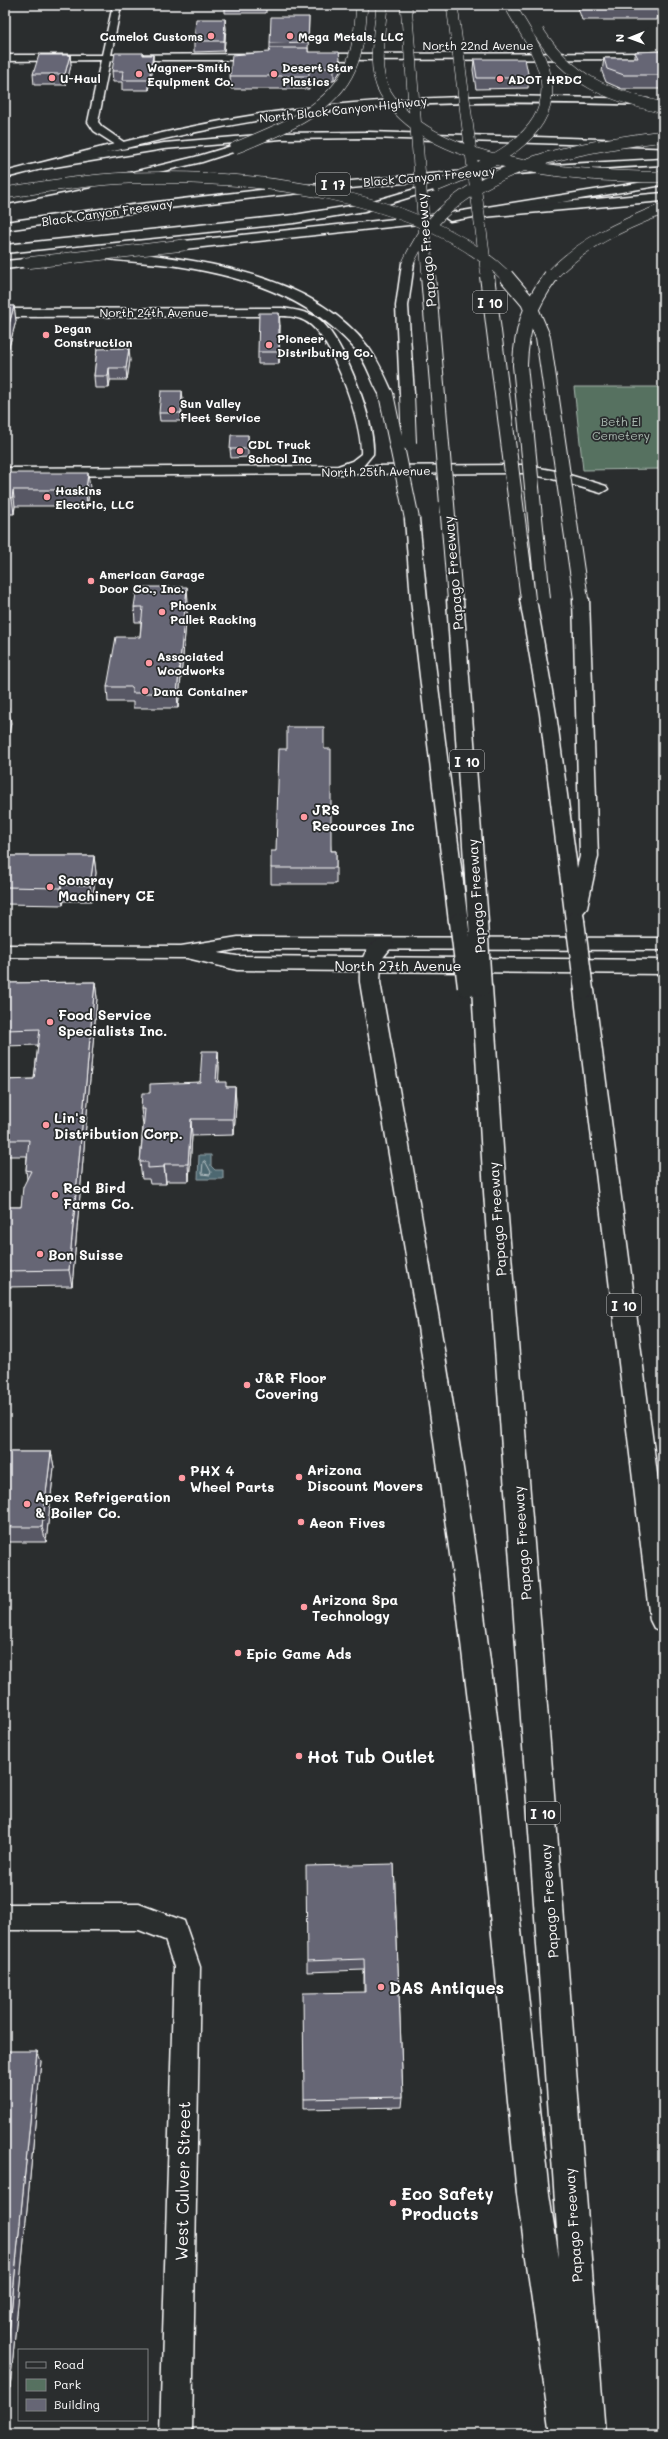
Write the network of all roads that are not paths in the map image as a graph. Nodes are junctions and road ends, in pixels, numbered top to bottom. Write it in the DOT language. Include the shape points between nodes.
graph roads {
  1 [pos="117,5"];
  2 [pos="362,5"];
  3 [pos="382,5"];
  4 [pos="406,5"];
  5 [pos="452,5"];
  6 [pos="510,5"];
  7 [pos="530,18"];
  8 [pos="663,56"];
  9 [pos="272,57"];
  10 [pos="304,57"];
  11 [pos="5,58"];
  12 [pos="106,58"];
  13 [pos="663,103"];
  14 [pos="663,108"];
  15 [pos="663,136"];
  16 [pos="663,144"];
  17 [pos="124,145"];
  18 [pos="663,152"];
  19 [pos="663,162"];
  20 [pos="30,168"];
  21 [pos="5,175"];
  22 [pos="663,177"];
  23 [pos="663,182"];
  24 [pos="5,192"];
  25 [pos="663,197"];
  26 [pos="5,200"];
  27 [pos="663,209"];
  28 [pos="5,216"];
  29 [pos="450,217"];
  30 [pos="5,226"];
  31 [pos="5,249"];
  32 [pos="5,254"];
  33 [pos="5,265"];
  34 [pos="5,313"];
  35 [pos="5,472"];
  36 [pos="330,472"];
  37 [pos="601,490"];
  38 [pos="412,519"];
  39 [pos="535,599"];
  40 [pos="575,921"];
  41 [pos="384,944"];
  42 [pos="663,944"];
  43 [pos="5,952"];
  44 [pos="181,952"];
  45 [pos="369,965"];
  46 [pos="663,967"];
  47 [pos="475,987"];
  48 [pos="663,1620"];
  49 [pos="5,1917"];
  50 [pos="176,2434"];
  51 [pos="568,2434"];
  52 [pos="588,2434"];
  1 -- 12 [label="street"];
  2 -- 26 [label="main road, bridge" via="359,39 346,76 334,91 295,121 235,148 151,172"];
  3 -- 22 [label="main road, bridge" via="379,63 381,83 399,111 423,130 457,146 527,166 615,176"];
  4 -- 47 [label="main road, Papago Freeway / I 10, bridge" via="455,600 478,922"];
  5 -- 39 [label="main road, I 10, bridge"];
  6 -- 31 [label="main road, bridge" via="546,78 547,94 543,112 533,129 513,147 468,173 436,186 371,205 294,219"];
  7 -- 14 [label="main road, bridge" via="553,56 574,75 605,91"];
  8 -- 10 [label="street, North 22nd Avenue"];
  9 -- 12 [label="street"];
  11 -- 12 [label="street"];
  12 -- 17 [label="street" via="93,122 98,129"];
  13 -- 17 [label="main road, North Black Canyon Highway" via="505,98 370,104 255,118"];
  15 -- 38 [label="main road, bridge" via="588,148 540,161 504,175 471,192 441,214 420,239 408,263 402,306"];
  16 -- 20 [label="main road" via="368,135 280,136 164,146"];
  17 -- 20 [label="main road, North Black Canyon Highway"];
  18 -- 28 [label="main road, Black Canyon Freeway / I 17" via="502,160 390,170 167,194"];
  19 -- 30 [label="main road, Black Canyon Freeway / I 17" via="486,171 334,184 165,203"];
  20 -- 21 [label="main road, North Black Canyon Highway"];
  23 -- 29 [label="main road"];
  24 -- 40 [label="main road, bridge" via="128,178 198,178 268,183 334,195 389,210 449,235 502,270 521,291 536,314 543,337 581,599 589,856"];
  25 -- 29 [label="main road"];
  27 -- 39 [label="main road, bridge" via="608,234 573,256 549,280 528,313 521,340 520,373"];
  29 -- 33 [label="main road, bridge"];
  32 -- 38 [label="main road, bridge" via="101,254 198,265 272,287 325,314 361,346 386,394"];
  34 -- 36 [label="street, North 24th Avenue" via="282,312 303,315 316,323 331,343 351,384 369,442 364,459 351,467"];
  35 -- 36 [label="street, North 25th Avenue"];
  36 -- 37 [label="street, North 25th Avenue" via="523,469 552,474"];
  38 -- 47 [label="main road, bridge" via="419,600 459,922"];
  39 -- 40 [label="main road, I 10"];
  40 -- 48 [label="main road, I 10, bridge"];
  41 -- 42 [label="main road, North 27th Avenue"];
  41 -- 44 [label="main road, North 27th Avenue" via="238,943"];
  41 -- 45 [label="main road" via="372,954"];
  43 -- 44 [label="main road, North 27th Avenue"];
  44 -- 45 [label="main road, North 27th Avenue" via="236,964"];
  45 -- 46 [label="main road, North 27th Avenue"];
  45 -- 51 [label="main road" via="430,1327 466,1576 489,1759 533,2194"];
  47 -- 52 [label="main road, Papago Freeway / I 10" via="495,1192"];
  49 -- 50 [label="street, West Culver Street" via="139,1916 175,1930 187,1967"];
}
